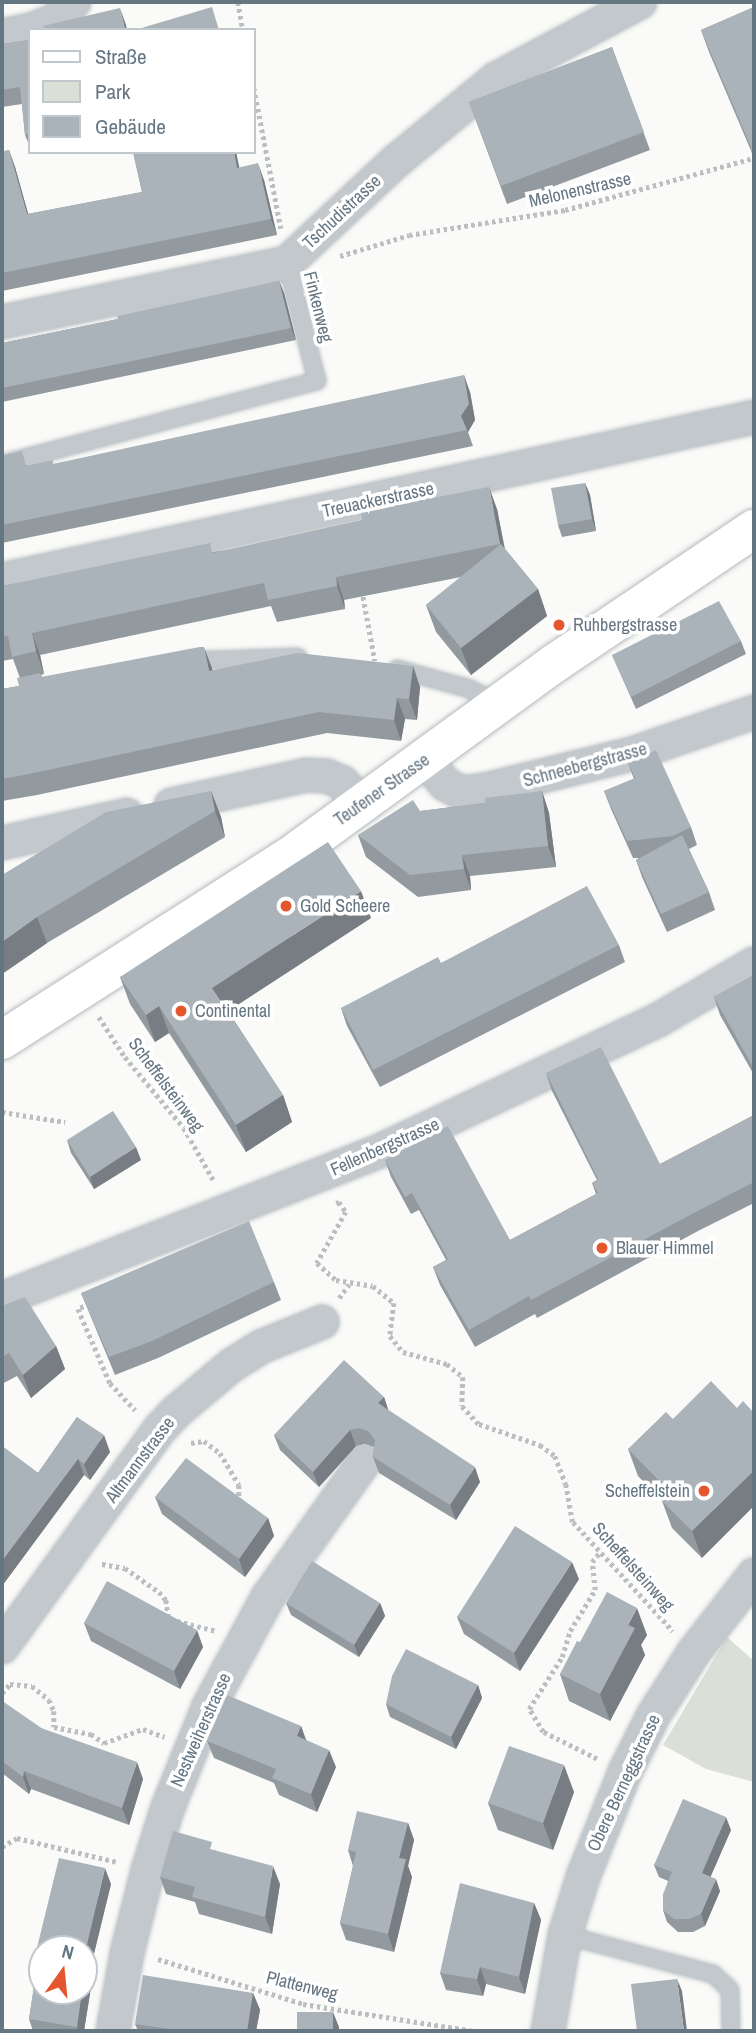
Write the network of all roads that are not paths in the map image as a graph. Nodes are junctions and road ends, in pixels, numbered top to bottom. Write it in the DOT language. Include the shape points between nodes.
graph roads {
  1 [pos="74,2"];
  2 [pos="640,2"];
  3 [pos="35,28"];
  4 [pos="28,30"];
  5 [pos="2,36"];
  6 [pos="287,263"];
  7 [pos="2,322"];
  8 [pos="754,417"];
  9 [pos="2,464"];
  10 [pos="754,529"];
  11 [pos="2,580"];
  12 [pos="315,659"];
  13 [pos="167,664"];
  14 [pos="376,665"];
  15 [pos="500,704"];
  16 [pos="754,712"];
  17 [pos="425,760"];
  18 [pos="361,805"];
  19 [pos="2,843"];
  20 [pos="754,964"];
  21 [pos="2,1040"];
  22 [pos="2,1299"];
  23 [pos="322,1322"];
  24 [pos="364,1462"];
  25 [pos="754,1575"];
  26 [pos="2,1647"];
  27 [pos="565,1935"];
  28 [pos="731,2030"];
  29 [pos="113,2031"];
  30 [pos="548,2031"];
  1 -- 3 [label="street" via="58,19"];
  2 -- 6 [label="street, Tschudistrasse" via="496,79 395,162"];
  4 -- 5 [label="street"];
  6 -- 7 [label="street, Tschudistrasse"];
  6 -- 9 [label="lane, Finkenweg" via="317,381"];
  8 -- 11 [label="street, Treuackerstrasse"];
  10 -- 15 [label="main road, Teufener Strasse" via="588,639"];
  12 -- 13 [label="lane" via="206,658"];
  14 -- 15 [label="lane" via="436,678"];
  15 -- 17 [label="main road, Teufener Strasse"];
  16 -- 17 [label="street, Schneebergstrasse" via="632,754 462,793 445,783"];
  17 -- 18 [label="main road, Teufener Strasse"];
  18 -- 19 [label="street" via="343,783 306,775"];
  18 -- 21 [label="main road, Teufener Strasse" via="227,897"];
  20 -- 22 [label="street, Fellenbergstrasse" via="658,1020 382,1150"];
  23 -- 26 [label="street, Altmannstrasse" via="263,1346 232,1365 177,1411"];
  24 -- 29 [label="street, Nestweiherstrasse" via="296,1555 240,1647 189,1753 148,1870"];
  25 -- 27 [label="street, Obere Berneggstrasse" via="694,1652 653,1716 587,1866"];
  27 -- 28 [label="lane" via="713,1974 730,1990"];
  27 -- 30 [label="street, Obere Berneggstrasse"];
}
